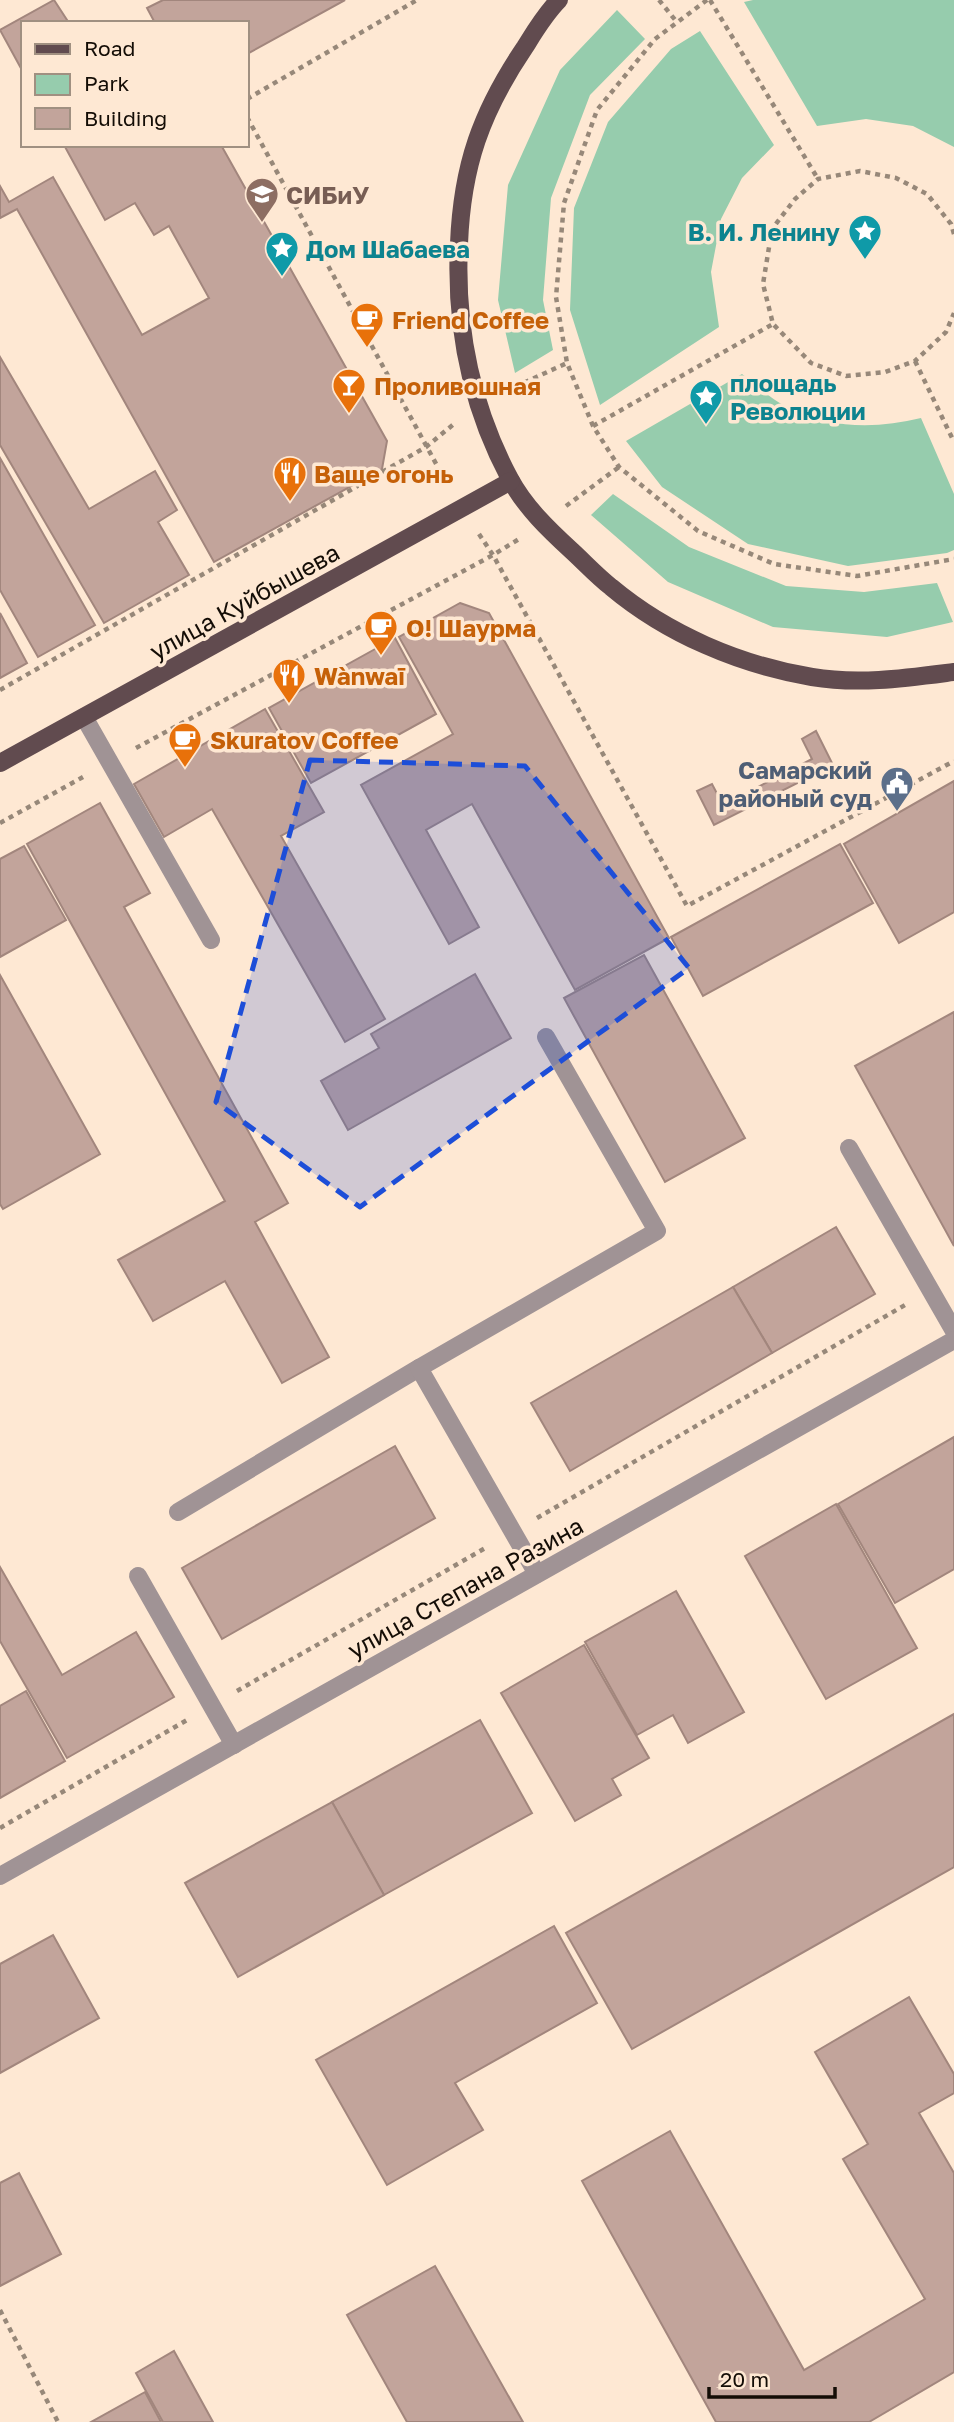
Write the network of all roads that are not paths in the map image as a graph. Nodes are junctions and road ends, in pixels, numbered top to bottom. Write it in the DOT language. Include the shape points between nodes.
graph roads {
  1 [pos="559,0"];
  2 [pos="511,481"];
  3 [pos="954,672"];
  4 [pos="84,717"];
  5 [pos="0,762"];
  6 [pos="211,940"];
  7 [pos="546,1037"];
  8 [pos="849,1148"];
  9 [pos="954,1331"];
  10 [pos="954,1340"];
  11 [pos="419,1368"];
  12 [pos="178,1512"];
  13 [pos="537,1574"];
  14 [pos="138,1576"];
  15 [pos="234,1745"];
  16 [pos="0,1876"];
  1 -- 2 [label="main road" via="487,108 461,205 458,259 465,356 478,404"];
  2 -- 3 [label="main road" via="543,524 611,587 704,645 812,677 857,681"];
  2 -- 4 [label="main road, улица Куйбышева"];
  4 -- 5 [label="main road, улица Куйбышева"];
  4 -- 6 [label="street"];
  7 -- 11 [label="street" via="657,1231"];
  8 -- 9 [label="street"];
  10 -- 13 [label="street, улица Степана Разина"];
  11 -- 12 [label="street"];
  11 -- 13 [label="street"];
  13 -- 15 [label="street, улица Степана Разина"];
  14 -- 15 [label="street"];
  15 -- 16 [label="street, улица Степана Разина"];
}
